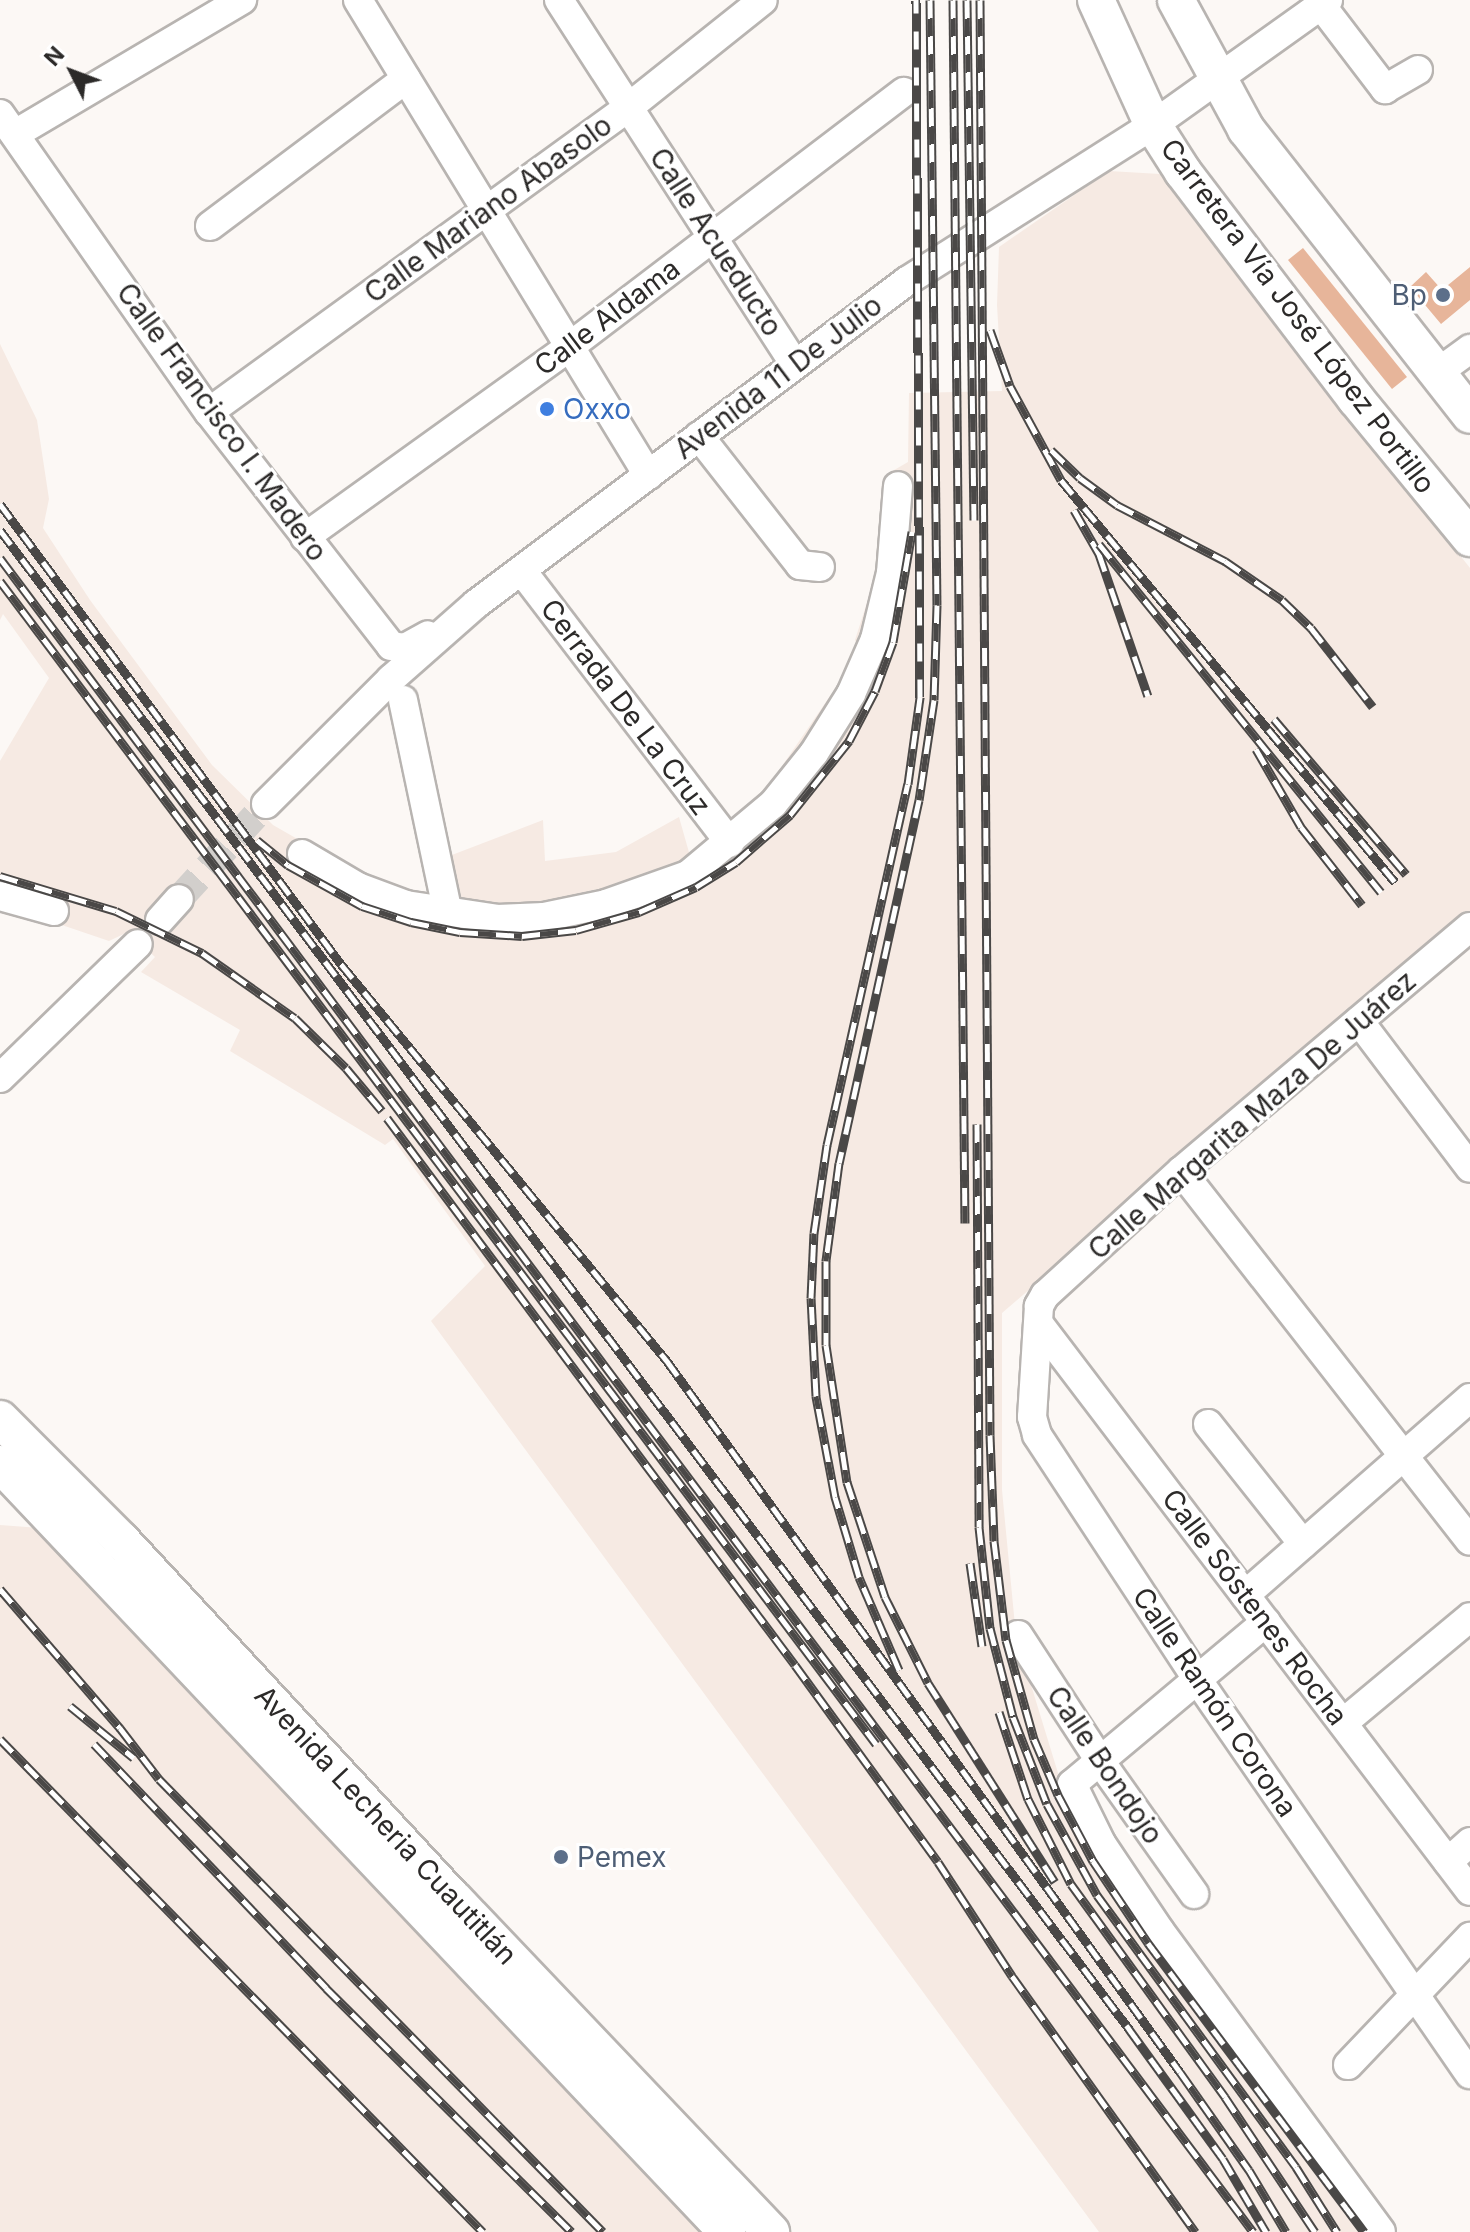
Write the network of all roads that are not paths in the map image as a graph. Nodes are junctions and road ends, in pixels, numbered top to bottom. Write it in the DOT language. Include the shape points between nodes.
graph roads {
  1 [pos="242,0"];
  2 [pos="358,0"];
  3 [pos="559,0"];
  4 [pos="763,0"];
  5 [pos="1096,0"];
  6 [pos="1176,0"];
  7 [pos="1325,3"];
  8 [pos="1418,70"];
  9 [pos="1219,78"];
  10 [pos="406,79"];
  11 [pos="904,92"];
  12 [pos="629,107"];
  13 [pos="7,124"];
  14 [pos="1153,125"];
  15 [pos="487,212"];
  16 [pos="210,226"];
  17 [pos="712,237"];
  18 [pos="569,347"];
  19 [pos="1470,349"];
  20 [pos="794,363"];
  21 [pos="1437,373"];
  22 [pos="209,412"];
  23 [pos="1470,415"];
  24 [pos="699,436"];
  25 [pos="648,475"];
  26 [pos="898,486"];
  27 [pos="305,537"];
  28 [pos="1470,538"];
  29 [pos="820,567"];
  30 [pos="522,571"];
  31 [pos="457,619"];
  32 [pos="403,700"];
  33 [pos="266,804"];
  34 [pos="730,843"];
  35 [pos="302,854"];
  36 [pos="0,896"];
  37 [pos="179,899"];
  38 [pos="54,911"];
  39 [pos="448,914"];
  40 [pos="160,920"];
  41 [pos="1470,927"];
  42 [pos="138,944"];
  43 [pos="1359,1021"];
  44 [pos="0,1078"];
  45 [pos="1470,1168"];
  46 [pos="1181,1171"];
  47 [pos="1039,1315"];
  48 [pos="1470,1398"];
  49 [pos="1208,1424"];
  50 [pos="3,1429"];
  51 [pos="1406,1456"];
  52 [pos="0,1464"];
  53 [pos="1470,1541"];
  54 [pos="1303,1544"];
  55 [pos="1245,1595"];
  56 [pos="1470,1617"];
  57 [pos="1266,1622"];
  58 [pos="1018,1635"];
  59 [pos="1197,1679"];
  60 [pos="1343,1723"];
  61 [pos="1100,1761"];
  62 [pos="1470,1842"];
  63 [pos="1448,1862"];
  64 [pos="1470,1891"];
  65 [pos="1194,1894"];
  66 [pos="1470,1937"];
  67 [pos="1417,1993"];
  68 [pos="1348,2065"];
  69 [pos="1470,2074"];
  70 [pos="664,2144"];
  71 [pos="727,2232"];
  72 [pos="771,2232"];
  73 [pos="1381,2232"];
  1 -- 13 [label="street"];
  2 -- 10 [label="street"];
  3 -- 12 [label="street, Calle Acueducto"];
  4 -- 12 [label="street, Calle Mariano Abasolo"];
  5 -- 14 [label="main road, Carretera Vía José López Portillo"];
  6 -- 9 [label="main road"];
  7 -- 8 [label="street" via="1385,89"];
  7 -- 9 [label="street, Avenida 11 De Julio"];
  9 -- 14 [label="street, Avenida 11 De Julio"];
  9 -- 21 [label="main road" via="1246,129"];
  10 -- 15 [label="street"];
  10 -- 16 [label="street"];
  11 -- 17 [label="street, Calle Aldama"];
  12 -- 15 [label="street, Calle Mariano Abasolo"];
  12 -- 17 [label="street, Calle Acueducto"];
  13 -- 22 [label="street, Calle Francisco I. Madero"];
  14 -- 20 [label="street, Avenida 11 De Julio" via="907,281"];
  14 -- 28 [label="main road, Carretera Vía José López Portillo" via="1356,399"];
  15 -- 18 [label="street"];
  15 -- 22 [label="street, Calle Mariano Abasolo"];
  17 -- 18 [label="street, Calle Aldama"];
  17 -- 20 [label="street, Calle Acueducto"];
  18 -- 25 [label="street"];
  18 -- 27 [label="street, Calle Aldama"];
  19 -- 21 [label="street"];
  20 -- 24 [label="street, Avenida 11 De Julio"];
  21 -- 23 [label="main road"];
  22 -- 27 [label="street, Calle Francisco I. Madero"];
  24 -- 25 [label="street, Avenida 11 De Julio"];
  24 -- 29 [label="street" via="800,565"];
  25 -- 30 [label="street, Avenida 11 De Julio"];
  26 -- 34 [label="street" via="891,573 875,639 851,694 773,804"];
  27 -- 31 [label="street, Calle Francisco I. Madero" via="398,650"];
  30 -- 31 [label="street, Avenida 11 De Julio"];
  30 -- 34 [label="street, Cerrada De La Cruz"];
  31 -- 33 [label="street, Avenida 11 De Julio"];
  32 -- 39 [label="street"];
  34 -- 39 [label="street" via="688,875 606,904 544,917"];
  35 -- 39 [label="street" via="358,887"];
  36 -- 38 [label="street"];
  37 -- 40 [label="street"];
  41 -- 43 [label="street, Calle Margarita Maza De Juárez"];
  42 -- 44 [label="street"];
  43 -- 45 [label="street"];
  43 -- 46 [label="street, Calle Margarita Maza De Juárez"];
  46 -- 47 [label="street, Calle Margarita Maza De Juárez" via="1045,1295"];
  46 -- 51 [label="street"];
  47 -- 55 [label="street, Calle Sóstenes Rocha"];
  47 -- 59 [label="street, Calle Ramón Corona" via="1032,1417 1037,1435"];
  48 -- 51 [label="street"];
  49 -- 54 [label="street"];
  50 -- 70 [label="main road, Avenida Lecheria Cuautitlán" via="121,1540"];
  51 -- 53 [label="street"];
  51 -- 54 [label="street"];
  52 -- 70 [label="main road, Avenida Lecheria Cuautitlán"];
  54 -- 55 [label="street"];
  55 -- 57 [label="street, Calle Sóstenes Rocha"];
  56 -- 60 [label="street"];
  57 -- 59 [label="street"];
  57 -- 60 [label="street, Calle Sóstenes Rocha"];
  58 -- 61 [label="street, Calle Bondojo"];
  59 -- 61 [label="street"];
  59 -- 67 [label="street, Calle Ramón Corona"];
  60 -- 63 [label="street, Calle Sóstenes Rocha"];
  61 -- 65 [label="street, Calle Bondojo"];
  61 -- 73 [label="street" via="1072,1784 1101,1843"];
  62 -- 63 [label="street"];
  63 -- 64 [label="street, Calle Sóstenes Rocha"];
  66 -- 67 [label="street"];
  67 -- 68 [label="street"];
  67 -- 69 [label="street, Calle Ramón Corona"];
  70 -- 71 [label="main road, Avenida Lecheria Cuautitlán"];
  70 -- 72 [label="main road, Avenida Lecheria Cuautitlán"];
}
